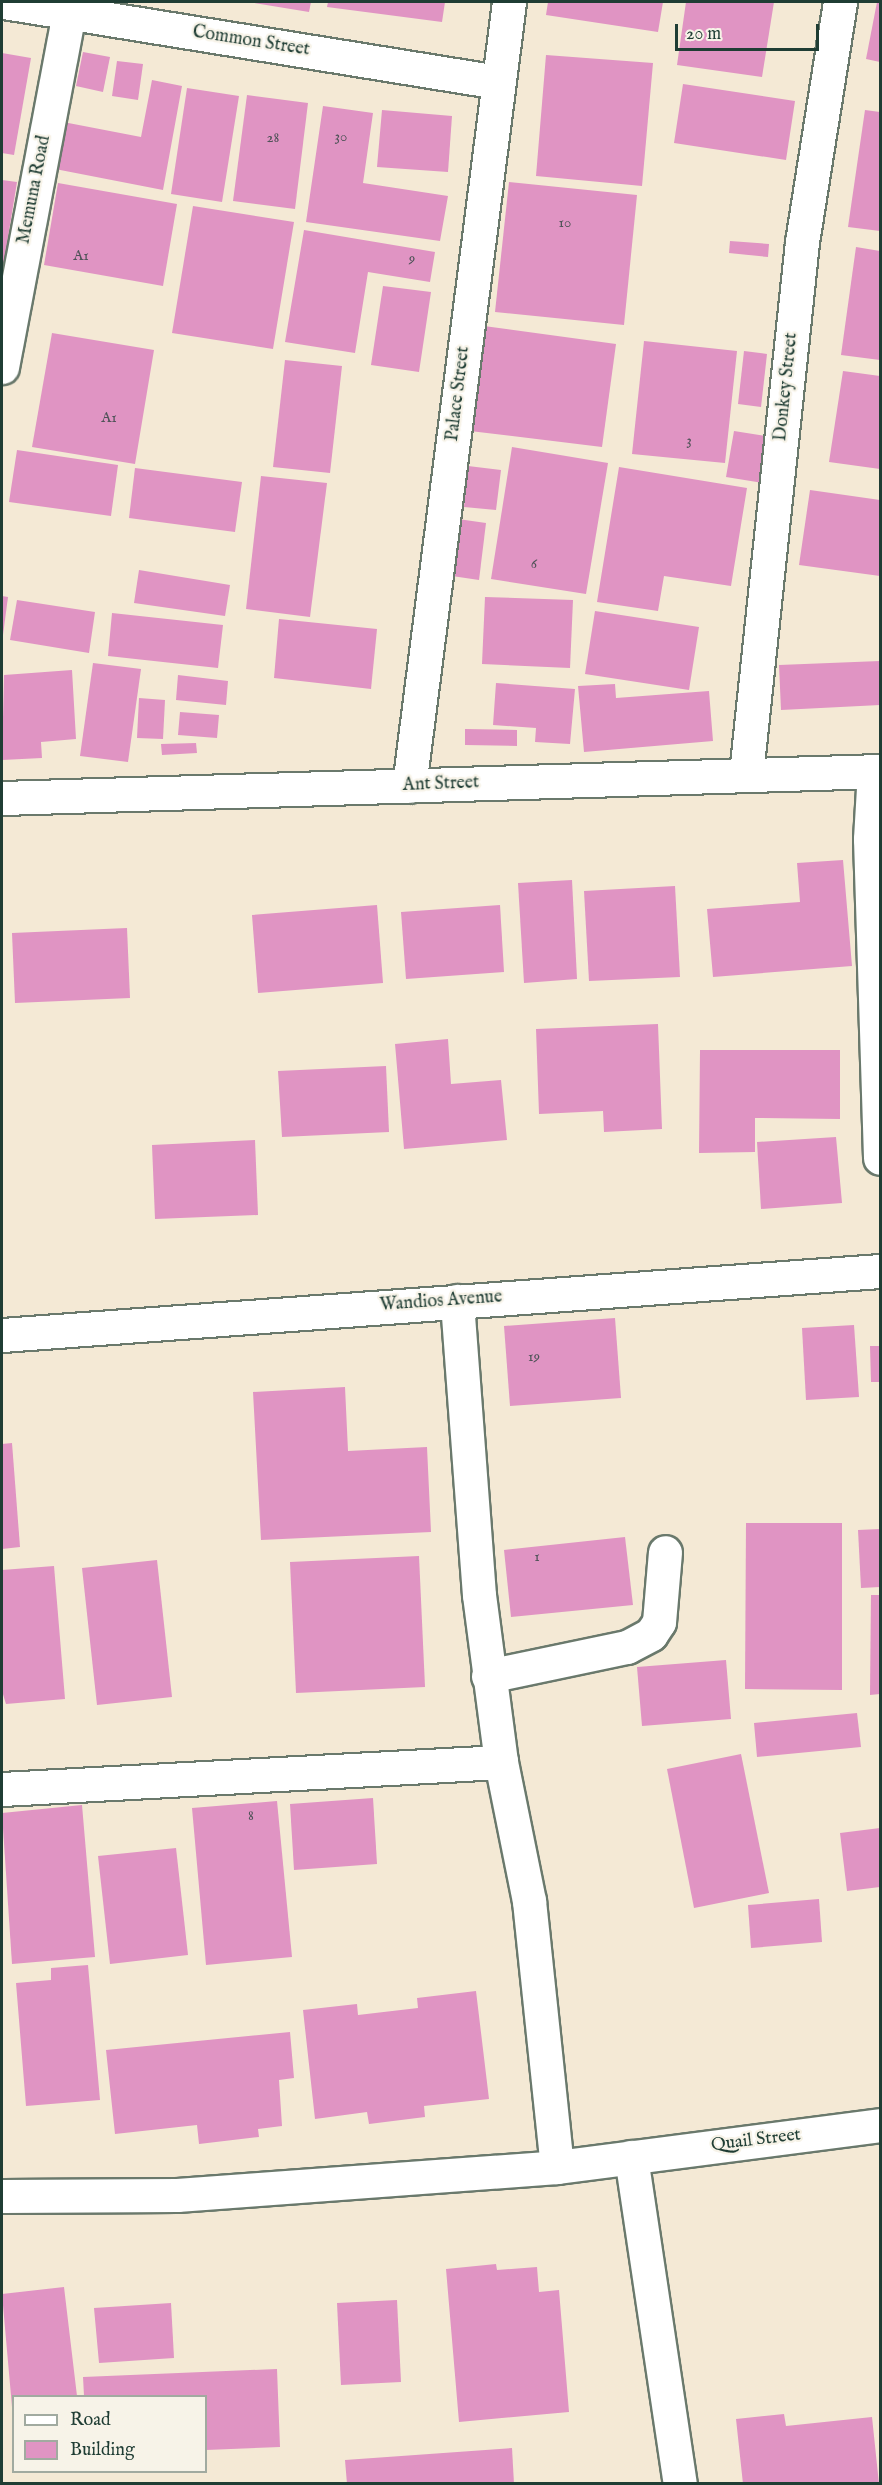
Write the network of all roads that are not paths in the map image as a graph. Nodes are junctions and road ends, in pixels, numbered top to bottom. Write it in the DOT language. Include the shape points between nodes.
graph roads {
  1 [pos="4,2"];
  2 [pos="509,2"];
  3 [pos="840,2"];
  4 [pos="69,12"];
  5 [pos="498,82"];
  6 [pos="2,367"];
  7 [pos="877,771"];
  8 [pos="746,774"];
  9 [pos="409,786"];
  10 [pos="2,798"];
  11 [pos="880,1158"];
  12 [pos="880,1271"];
  13 [pos="457,1301"];
  14 [pos="2,1335"];
  15 [pos="665,1552"];
  16 [pos="488,1676"];
  17 [pos="501,1762"];
  18 [pos="2,1789"];
  19 [pos="880,2125"];
  20 [pos="631,2157"];
  21 [pos="557,2167"];
  22 [pos="2,2196"];
  23 [pos="680,2484"];
  1 -- 4 [label="street, Common Street"];
  2 -- 5 [label="street, Palace Street"];
  3 -- 8 [label="street, Donkey Street" via="802,242"];
  4 -- 5 [label="street, Common Street"];
  4 -- 6 [label="street, Memuna Road"];
  5 -- 9 [label="street, Palace Street"];
  7 -- 8 [label="street, Ant Street"];
  7 -- 11 [label="street" via="870,839"];
  8 -- 9 [label="street, Ant Street"];
  9 -- 10 [label="street, Ant Street"];
  12 -- 13 [label="street, Wandios Avenue"];
  13 -- 14 [label="street, Wandios Avenue"];
  13 -- 16 [label="street"];
  15 -- 16 [label="street" via="659,1622 651,1634 627,1647"];
  16 -- 17 [label="street"];
  17 -- 18 [label="street"];
  17 -- 21 [label="street" via="528,1901"];
  19 -- 20 [label="street, Quail Street"];
  20 -- 21 [label="street, Quail Street"];
  20 -- 23 [label="street"];
  21 -- 22 [label="street, Quail Street" via="177,2195"];
}
